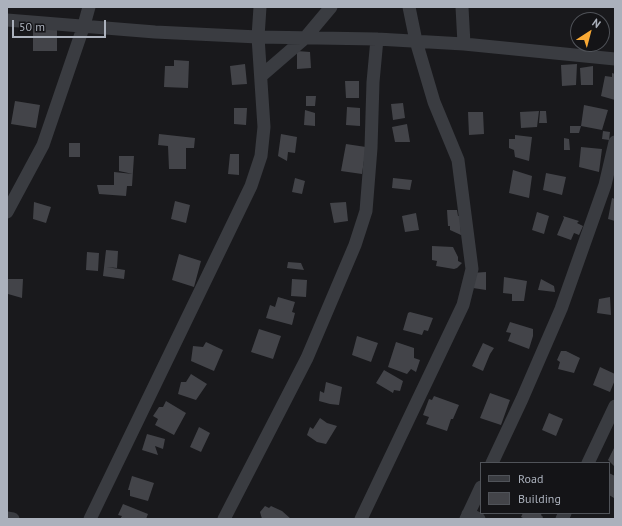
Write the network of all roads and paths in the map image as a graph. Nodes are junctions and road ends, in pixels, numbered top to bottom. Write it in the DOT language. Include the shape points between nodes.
graph roads {
  1 [pos="89,7"];
  2 [pos="260,7"];
  3 [pos="331,7"];
  4 [pos="409,7"];
  5 [pos="462,7"];
  6 [pos="7,20"];
  7 [pos="84,25"];
  8 [pos="258,37"];
  9 [pos="305,38"];
  10 [pos="376,39"];
  11 [pos="416,42"];
  12 [pos="464,44"];
  13 [pos="615,59"];
  14 [pos="260,76"];
  15 [pos="615,142"];
  16 [pos="7,212"];
  17 [pos="615,406"];
  18 [pos="492,462"];
  19 [pos="588,462"];
  20 [pos="480,490"];
  21 [pos="471,517"];
  22 [pos="7,518"];
  23 [pos="13,519"];
  24 [pos="90,519"];
  25 [pos="224,519"];
  26 [pos="362,519"];
  1 -- 7 [label="street"];
  2 -- 8 [label="street"];
  3 -- 9 [label="street"];
  4 -- 11 [label="street"];
  5 -- 12 [label="street"];
  6 -- 7 [label="street"];
  7 -- 8 [label="street" via="155,32"];
  7 -- 16 [label="street" via="43,145"];
  8 -- 9 [label="street"];
  8 -- 14 [label="street"];
  9 -- 10 [label="street"];
  9 -- 14 [label="street"];
  10 -- 11 [label="street"];
  10 -- 25 [label="street" via="366,211 355,245 307,358"];
  11 -- 12 [label="street"];
  11 -- 26 [label="street" via="434,102 458,160 472,269 463,305"];
  12 -- 13 [label="street"];
  14 -- 24 [label="street" via="264,127 261,156 251,186"];
  15 -- 18 [label="street" via="605,184 561,309"];
  17 -- 19 [label="street"];
  20 -- 21 [label="street"];
  22 -- 23 [label="street"];
}
